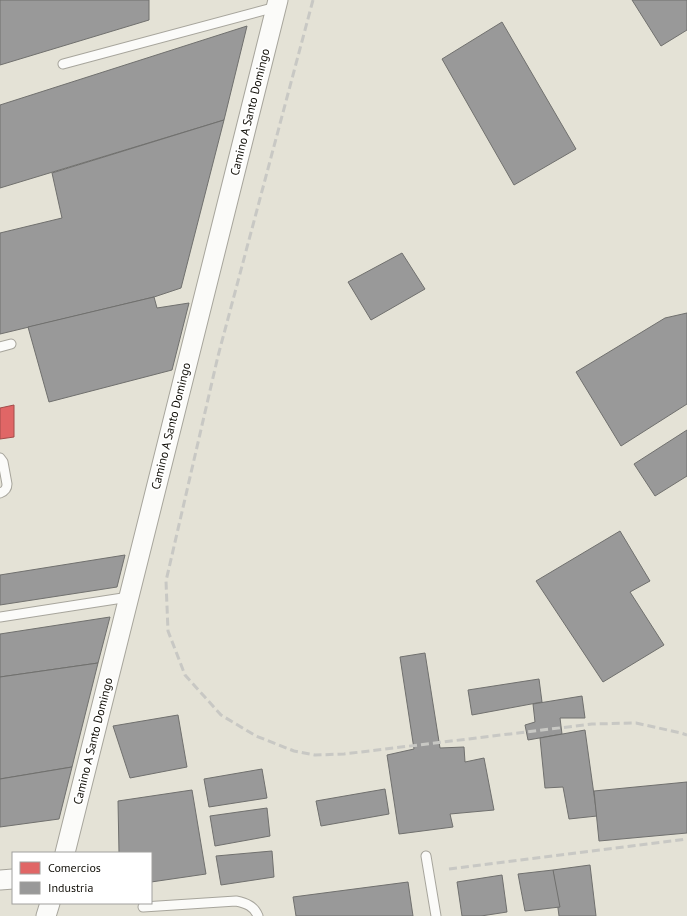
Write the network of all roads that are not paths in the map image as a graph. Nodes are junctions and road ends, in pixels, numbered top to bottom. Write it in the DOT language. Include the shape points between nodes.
graph roads {
  1 [pos="277,3"];
  2 [pos="63,64"];
  3 [pos="11,344"];
  4 [pos="0,346"];
  5 [pos="0,458"];
  6 [pos="0,493"];
  7 [pos="129,597"];
  8 [pos="0,617"];
  9 [pos="64,852"];
  10 [pos="426,856"];
  11 [pos="12,878"];
  12 [pos="0,880"];
  13 [pos="50,904"];
  14 [pos="143,907"];
  15 [pos="46,916"];
  16 [pos="258,916"];
  17 [pos="436,916"];
  1 -- 2 [label="lane"];
  1 -- 7 [label="street, Camino A Santo Domingo"];
  3 -- 4 [label="lane"];
  5 -- 6 [label="lane" via="3,462 7,488"];
  7 -- 8 [label="lane"];
  7 -- 9 [label="street, Camino A Santo Domingo"];
  10 -- 17 [label="lane"];
  11 -- 12 [label="street"];
  13 -- 15 [label="street"];
  14 -- 16 [label="lane" via="236,901 253,908"];
}
